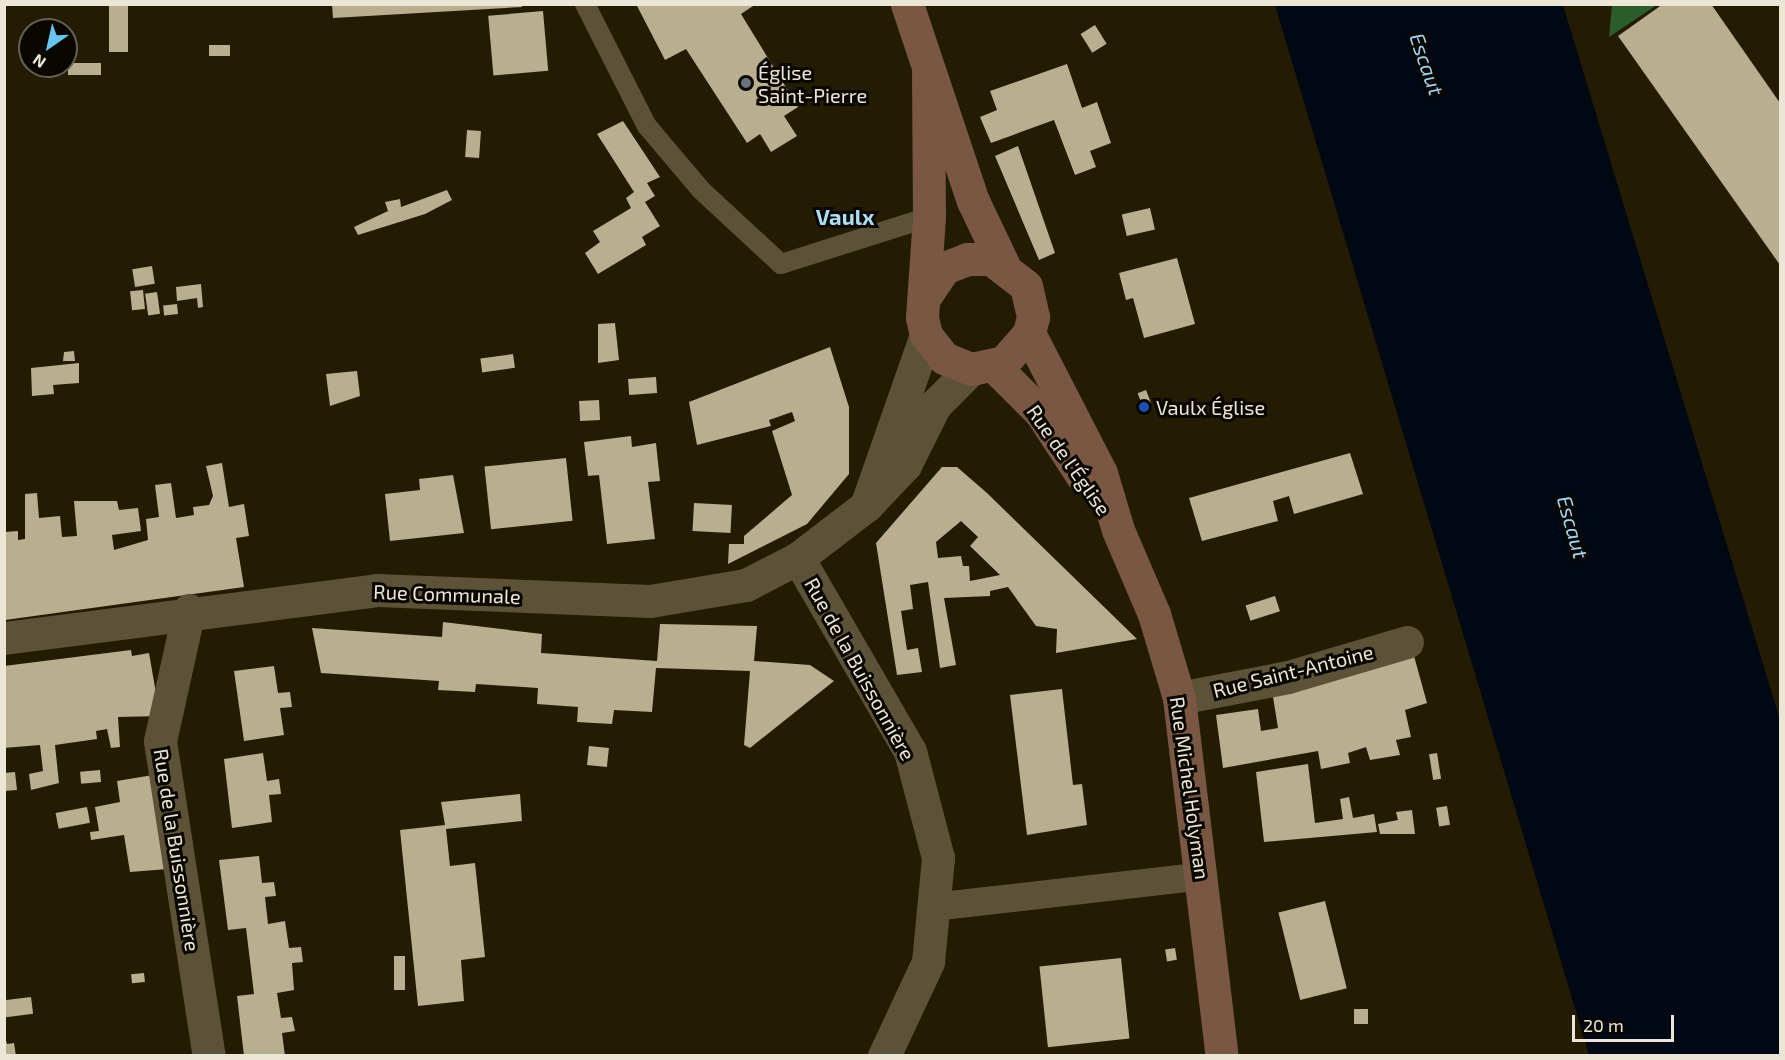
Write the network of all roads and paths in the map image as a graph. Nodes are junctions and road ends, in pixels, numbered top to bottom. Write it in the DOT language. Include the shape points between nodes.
graph roads {
  1 [pos="585,4"];
  2 [pos="908,4"];
  3 [pos="928,74"];
  4 [pos="929,217"];
  5 [pos="1003,264"];
  6 [pos="924,298"];
  7 [pos="1029,333"];
  8 [pos="926,335"];
  9 [pos="983,368"];
  10 [pos="866,506"];
  11 [pos="1118,530"];
  12 [pos="798,558"];
  13 [pos="189,610"];
  14 [pos="4,638"];
  15 [pos="1407,642"];
  16 [pos="1179,698"];
  17 [pos="1203,876"];
  18 [pos="933,907"];
  19 [pos="209,1056"];
  20 [pos="884,1056"];
  21 [pos="1222,1056"];
  1 -- 4 [label="lane" via="648,126 701,190 781,264"];
  2 -- 3 [label="main road"];
  3 -- 4 [label="main road"];
  3 -- 5 [label="main road" via="973,201"];
  4 -- 6 [label="main road"];
  5 -- 6 [label="main road" via="979,258 955,262 935,277"];
  5 -- 7 [label="main road" via="1021,280 1032,301"];
  6 -- 8 [label="main road"];
  7 -- 9 [label="main road" via="1012,357"];
  7 -- 11 [label="main road" via="1101,473"];
  8 -- 9 [label="main road, Rue de l'Église" via="944,358"];
  8 -- 10 [label="street"];
  9 -- 10 [label="street, Rue Communale" via="935,405 905,465"];
  9 -- 11 [label="main road, Rue de l'Église" via="1041,413"];
  10 -- 12 [label="street, Rue Communale"];
  11 -- 16 [label="main road, Rue Michel Holyman" via="1154,614"];
  12 -- 13 [label="street, Rue Communale" via="746,585 650,601 377,590"];
  12 -- 18 [label="street, Rue de la Buissonnière" via="910,751 938,858"];
  13 -- 14 [label="street, Rue Communale"];
  13 -- 19 [label="street, Rue de la Buissonnière" via="160,741"];
  15 -- 16 [label="street, Rue Saint-Antoine" via="1288,677"];
  16 -- 17 [label="main road, Rue Michel Holyman"];
  17 -- 18 [label="street"];
  17 -- 21 [label="main road, Rue Michel Holyman"];
  18 -- 20 [label="street, Rue de la Buissonnière" via="928,962"];
}
